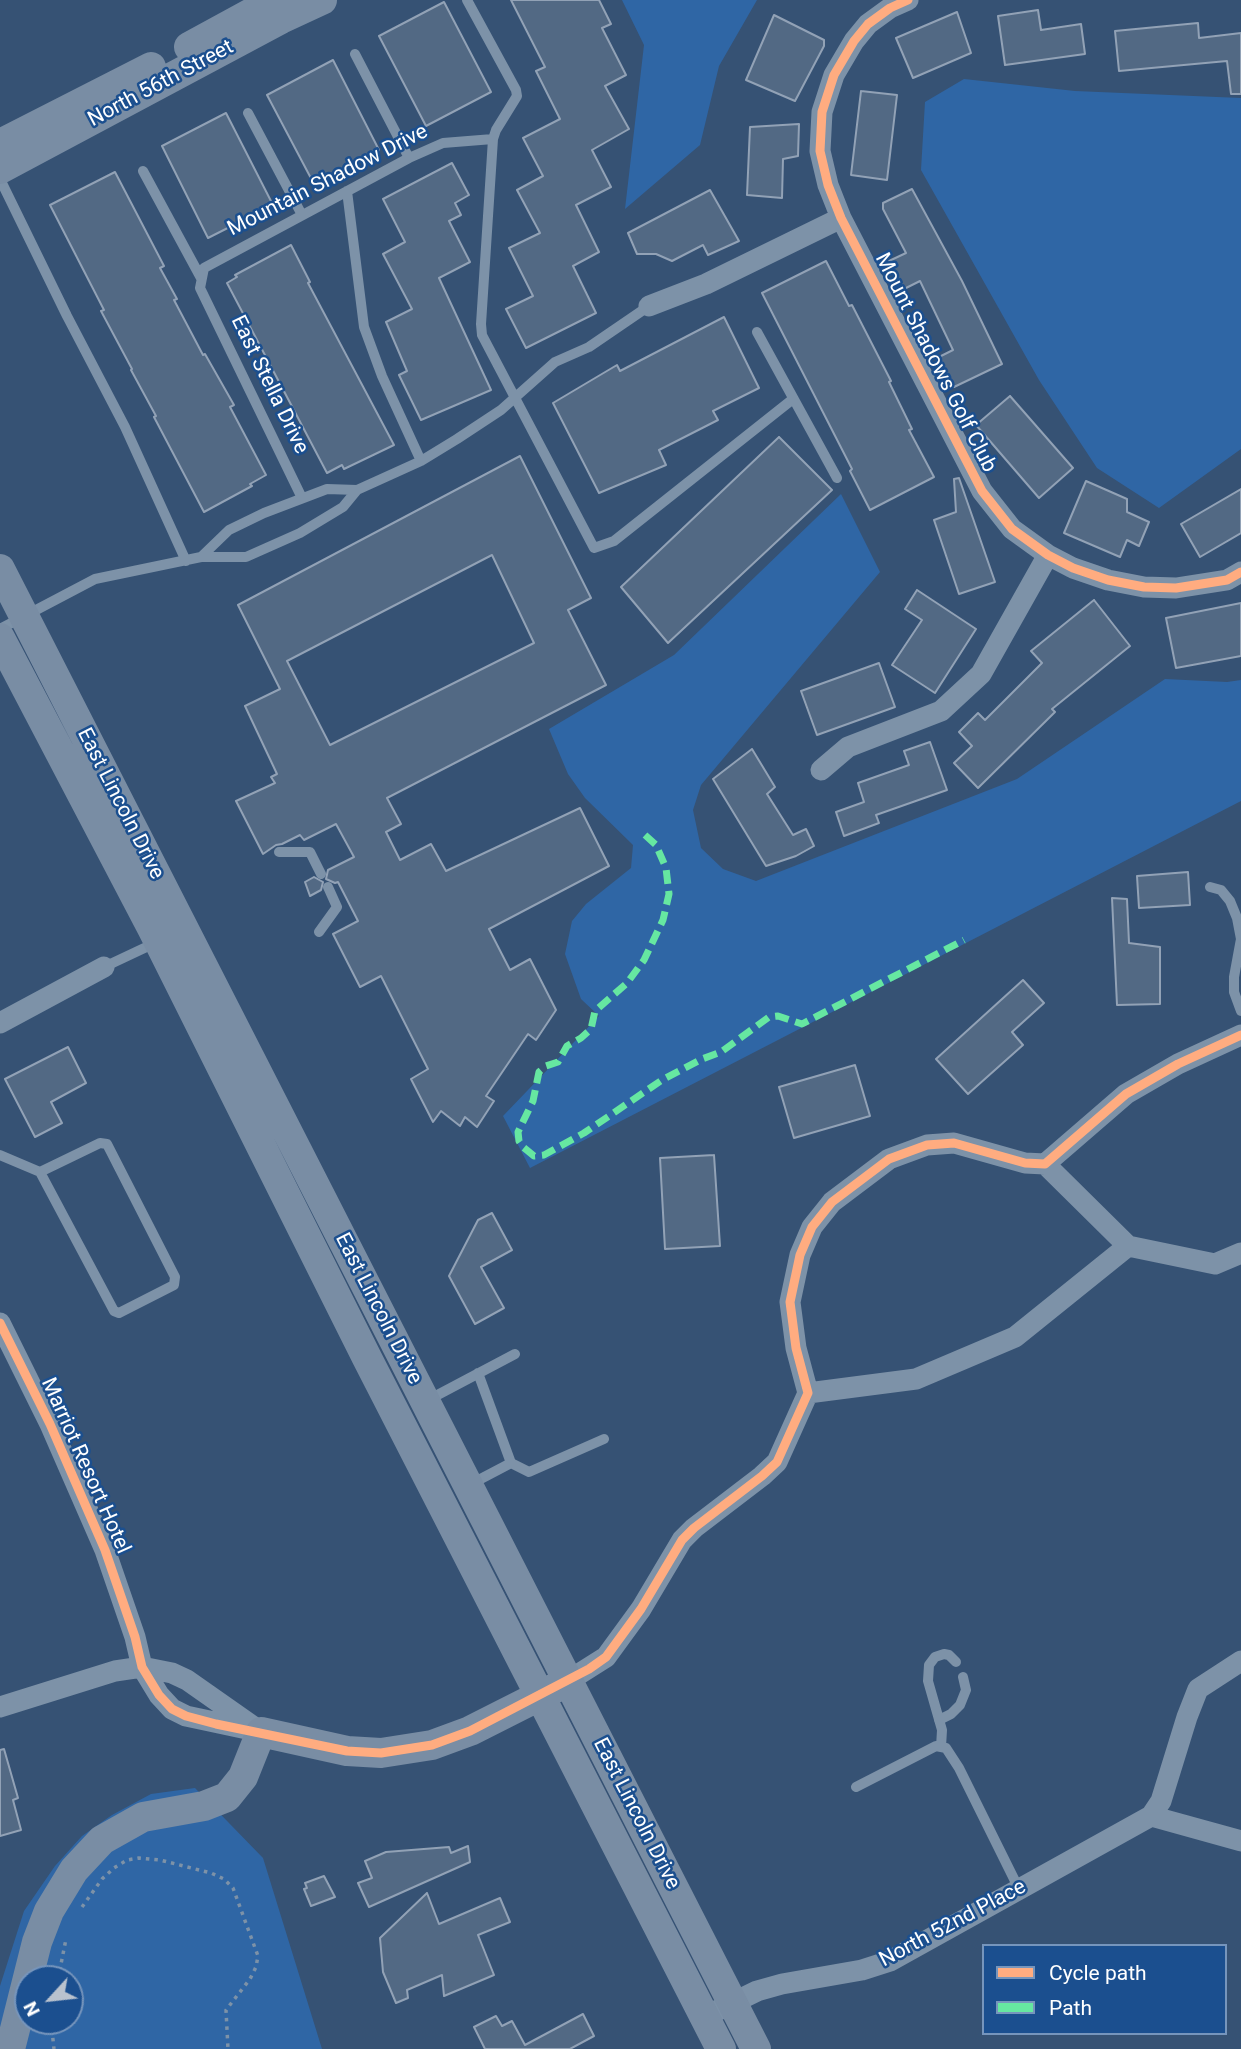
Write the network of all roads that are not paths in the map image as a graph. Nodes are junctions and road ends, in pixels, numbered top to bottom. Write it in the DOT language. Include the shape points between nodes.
graph roads {
  1 [pos="275,0"];
  2 [pos="322,0"];
  3 [pos="467,0"];
  4 [pos="908,0"];
  5 [pos="355,54"];
  6 [pos="248,113"];
  7 [pos="494,139"];
  8 [pos="0,144"];
  9 [pos="409,158"];
  10 [pos="0,169"];
  11 [pos="143,171"];
  12 [pos="0,179"];
  13 [pos="347,191"];
  14 [pos="302,215"];
  15 [pos="841,218"];
  16 [pos="201,283"];
  17 [pos="649,306"];
  18 [pos="757,332"];
  19 [pos="514,397"];
  20 [pos="793,398"];
  21 [pos="422,461"];
  22 [pos="837,478"];
  23 [pos="357,490"];
  24 [pos="302,498"];
  25 [pos="1048,555"];
  26 [pos="201,557"];
  27 [pos="186,561"];
  28 [pos="0,569"];
  29 [pos="1241,572"];
  30 [pos="12,623"];
  31 [pos="0,638"];
  32 [pos="821,771"];
  33 [pos="279,852"];
  34 [pos="321,874"];
  35 [pos="328,887"];
  36 [pos="1210,887"];
  37 [pos="136,898"];
  38 [pos="319,932"];
  39 [pos="158,941"];
  40 [pos="104,967"];
  41 [pos="1241,1011"];
  42 [pos="230,1019"];
  43 [pos="0,1023"];
  44 [pos="1241,1035"];
  45 [pos="0,1155"];
  46 [pos="1045,1164"];
  47 [pos="40,1172"];
  48 [pos="1128,1246"];
  49 [pos="1241,1253"];
  50 [pos="0,1323"];
  51 [pos="396,1343"];
  52 [pos="515,1354"];
  53 [pos="367,1358"];
  54 [pos="478,1373"];
  55 [pos="808,1393"];
  56 [pos="426,1401"];
  57 [pos="604,1439"];
  58 [pos="511,1463"];
  59 [pos="468,1486"];
  60 [pos="1241,1661"];
  61 [pos="956,1662"];
  62 [pos="142,1667"];
  63 [pos="963,1677"];
  64 [pos="568,1681"];
  65 [pos="540,1695"];
  66 [pos="0,1707"];
  67 [pos="939,1720"];
  68 [pos="261,1732"];
  69 [pos="941,1747"];
  70 [pos="856,1787"];
  71 [pos="1152,1816"];
  72 [pos="1241,1841"];
  73 [pos="1019,1889"];
  74 [pos="732,2003"];
  75 [pos="704,2017"];
  76 [pos="10,2049"];
  77 [pos="721,2049"];
  78 [pos="756,2049"];
  1 -- 8 [label="main road, North 56th Street"];
  2 -- 10 [label="main road, North 56th Street"];
  3 -- 7 [label="lane" via="516,90"];
  4 -- 15 [label="street, Mount Shadows Golf Club" via="868,24 854,41 834,75 822,112 820,151"];
  5 -- 9 [label="lane"];
  6 -- 14 [label="lane"];
  7 -- 9 [label="lane, Mountain Shadow Drive" via="443,143"];
  7 -- 19 [label="lane" via="481,324 482,335"];
  9 -- 13 [label="lane, Mountain Shadow Drive"];
  11 -- 16 [label="lane, East Stella Drive"];
  12 -- 27 [label="lane" via="125,427"];
  13 -- 14 [label="lane, Mountain Shadow Drive"];
  13 -- 21 [label="lane" via="364,327"];
  14 -- 16 [label="lane, Mountain Shadow Drive" via="204,268"];
  15 -- 17 [label="street" via="706,284"];
  15 -- 25 [label="street, Mount Shadows Golf Club" via="982,491 1012,529"];
  16 -- 24 [label="lane, East Stella Drive"];
  17 -- 19 [label="lane" via="589,348 555,362"];
  18 -- 20 [label="lane"];
  19 -- 20 [label="lane" via="594,548 614,541"];
  19 -- 21 [label="lane"];
  20 -- 22 [label="lane"];
  21 -- 23 [label="lane"];
  23 -- 24 [label="lane" via="327,489"];
  23 -- 26 [label="lane" via="343,507 318,523 246,557"];
  24 -- 26 [label="lane" via="229,530"];
  25 -- 29 [label="street, Mount Shadows Golf Club" via="1108,580 1144,587 1200,585"];
  25 -- 32 [label="street" via="981,674 941,711 848,747"];
  26 -- 27 [label="lane"];
  27 -- 30 [label="lane" via="95,579"];
  28 -- 30 [label="main road, East Lincoln Drive"];
  30 -- 42 [label="main road, East Lincoln Drive"];
  31 -- 37 [label="main road, East Lincoln Drive"];
  33 -- 34 [label="lane" via="310,852"];
  35 -- 38 [label="lane" via="337,906"];
  36 -- 41 [label="lane" via="1221,890 1237,918 1241,939 1234,992"];
  37 -- 39 [label="main road, East Lincoln Drive"];
  37 -- 42 [label="main road" via="159,912 206,1002"];
  39 -- 40 [label="lane"];
  39 -- 53 [label="main road, East Lincoln Drive"];
  40 -- 43 [label="street"];
  42 -- 51 [label="main road, East Lincoln Drive"];
  44 -- 46 [label="street" via="1126,1094"];
  45 -- 47 [label="lane"];
  46 -- 48 [label="street"];
  46 -- 55 [label="street" via="1025,1163 954,1143 927,1145 889,1159 832,1202 812,1227 800,1255 790,1302"];
  47 -- 47 [label="lane" via="100,1143 107,1144 175,1277 174,1285 120,1313 114,1311"];
  48 -- 49 [label="street" via="1215,1264"];
  48 -- 55 [label="street" via="1015,1337 916,1379"];
  50 -- 62 [label="street, Marriot Resort Hotel" via="105,1550"];
  51 -- 53 [label="main road"];
  51 -- 56 [label="main road, East Lincoln Drive"];
  52 -- 54 [label="lane"];
  53 -- 65 [label="main road, East Lincoln Drive"];
  54 -- 56 [label="lane"];
  54 -- 58 [label="lane"];
  55 -- 64 [label="street" via="777,1462 688,1534 607,1657"];
  56 -- 59 [label="main road, East Lincoln Drive"];
  57 -- 58 [label="lane" via="528,1472"];
  58 -- 59 [label="lane"];
  59 -- 64 [label="main road, East Lincoln Drive"];
  60 -- 71 [label="street" via="1198,1689"];
  61 -- 67 [label="lane" via="944,1654 929,1665 928,1681"];
  62 -- 66 [label="street"];
  62 -- 68 [label="street" via="187,1680"];
  62 -- 68 [label="street, Marriot Resort Hotel" via="172,1709 196,1719"];
  63 -- 67 [label="lane" via="966,1690 960,1705"];
  64 -- 65 [label="main road"];
  64 -- 74 [label="main road, East Lincoln Drive"];
  65 -- 68 [label="main road" via="432,1745 381,1752 347,1751"];
  65 -- 75 [label="main road, East Lincoln Drive"];
  67 -- 69 [label="lane"];
  68 -- 76 [label="main road" via="243,1777 227,1797 143,1817 102,1840 74,1870 37,1942"];
  69 -- 70 [label="lane"];
  69 -- 73 [label="lane" via="959,1768"];
  71 -- 72 [label="street"];
  71 -- 73 [label="street, North 52nd Place"];
  73 -- 74 [label="street, North 52nd Place" via="890,1961 782,1984"];
  74 -- 75 [label="street, North 52nd Place"];
  74 -- 78 [label="main road, East Lincoln Drive"];
  75 -- 77 [label="main road, East Lincoln Drive"];
}
